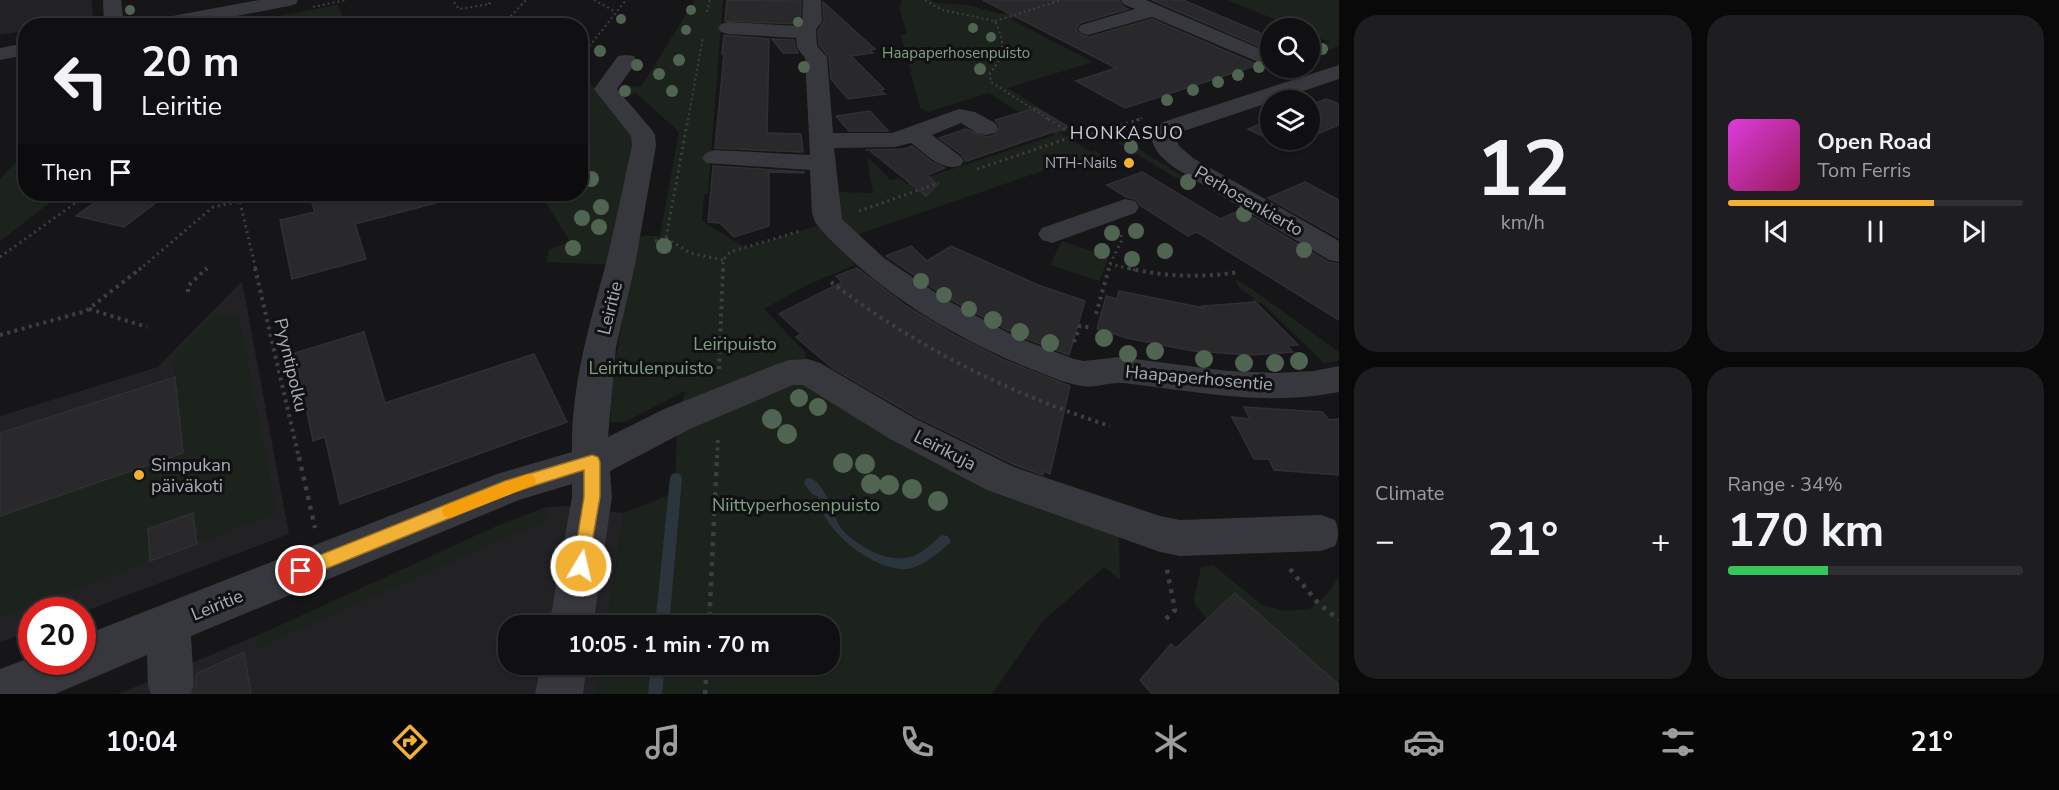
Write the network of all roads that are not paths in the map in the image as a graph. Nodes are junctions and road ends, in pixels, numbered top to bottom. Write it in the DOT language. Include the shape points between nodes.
graph roads {
  1 [pos="112,0"];
  2 [pos="289,0"];
  3 [pos="812,0"];
  4 [pos="1130,0"];
  5 [pos="1154,10"];
  6 [pos="113,18"];
  7 [pos="193,18"];
  8 [pos="728,28"];
  9 [pos="1088,29"];
  10 [pos="806,32"];
  11 [pos="18,44"];
  12 [pos="0,47"];
  13 [pos="18,51"];
  14 [pos="0,54"];
  15 [pos="1260,57"];
  16 [pos="626,61"];
  17 [pos="1338,73"];
  18 [pos="1307,78"];
  19 [pos="1314,81"];
  20 [pos="986,128"];
  21 [pos="915,134"];
  22 [pos="823,152"];
  23 [pos="715,158"];
  24 [pos="951,161"];
  25 [pos="1125,207"];
  26 [pos="1052,234"];
  27 [pos="1339,253"];
  28 [pos="1339,379"];
  29 [pos="592,462"];
  30 [pos="1321,534"];
  31 [pos="573,615"];
  32 [pos="168,624"];
  33 [pos="96,653"];
  34 [pos="45,675"];
  35 [pos="562,675"];
  36 [pos="171,684"];
  37 [pos="0,693"];
  38 [pos="559,694"];
  1 -- 6 [label="street"];
  2 -- 7 [label="street"];
  3 -- 10 [label="street" via="812,21"];
  4 -- 5 [label="street"];
  5 -- 9 [label="street"];
  5 -- 15 [label="street"];
  8 -- 10 [label="street"];
  10 -- 22 [label="street" via="807,48 816,57"];
  11 -- 12 [label="street"];
  13 -- 14 [label="street"];
  16 -- 29 [label="street, Leiritie" via="605,89 643,135 644,146 625,243 601,301 590,431"];
  17 -- 19 [label="street"];
  18 -- 19 [label="street"];
  19 -- 27 [label="street, Perhosenkierto" via="1172,127 1163,136 1172,153 1184,163"];
  20 -- 21 [label="street" via="959,116"];
  21 -- 22 [label="street" via="874,152"];
  21 -- 24 [label="street"];
  22 -- 23 [label="street"];
  22 -- 28 [label="street, Haapaperhosentie" via="826,213 830,222 874,265 925,302 1004,345 1084,374 1119,370 1195,392 1228,384 1276,386"];
  25 -- 26 [label="street"];
  29 -- 30 [label="street, Leirikuja" via="718,401 789,373 807,372 903,429 1000,478 1160,534 1180,538"];
  29 -- 31 [label="street" via="592,497"];
  29 -- 32 [label="street, Leiritie" via="511,486"];
  32 -- 33 [label="street, Leiritie"];
  32 -- 36 [label="street"];
  34 -- 37 [label="street"];
  35 -- 38 [label="street"];
}
